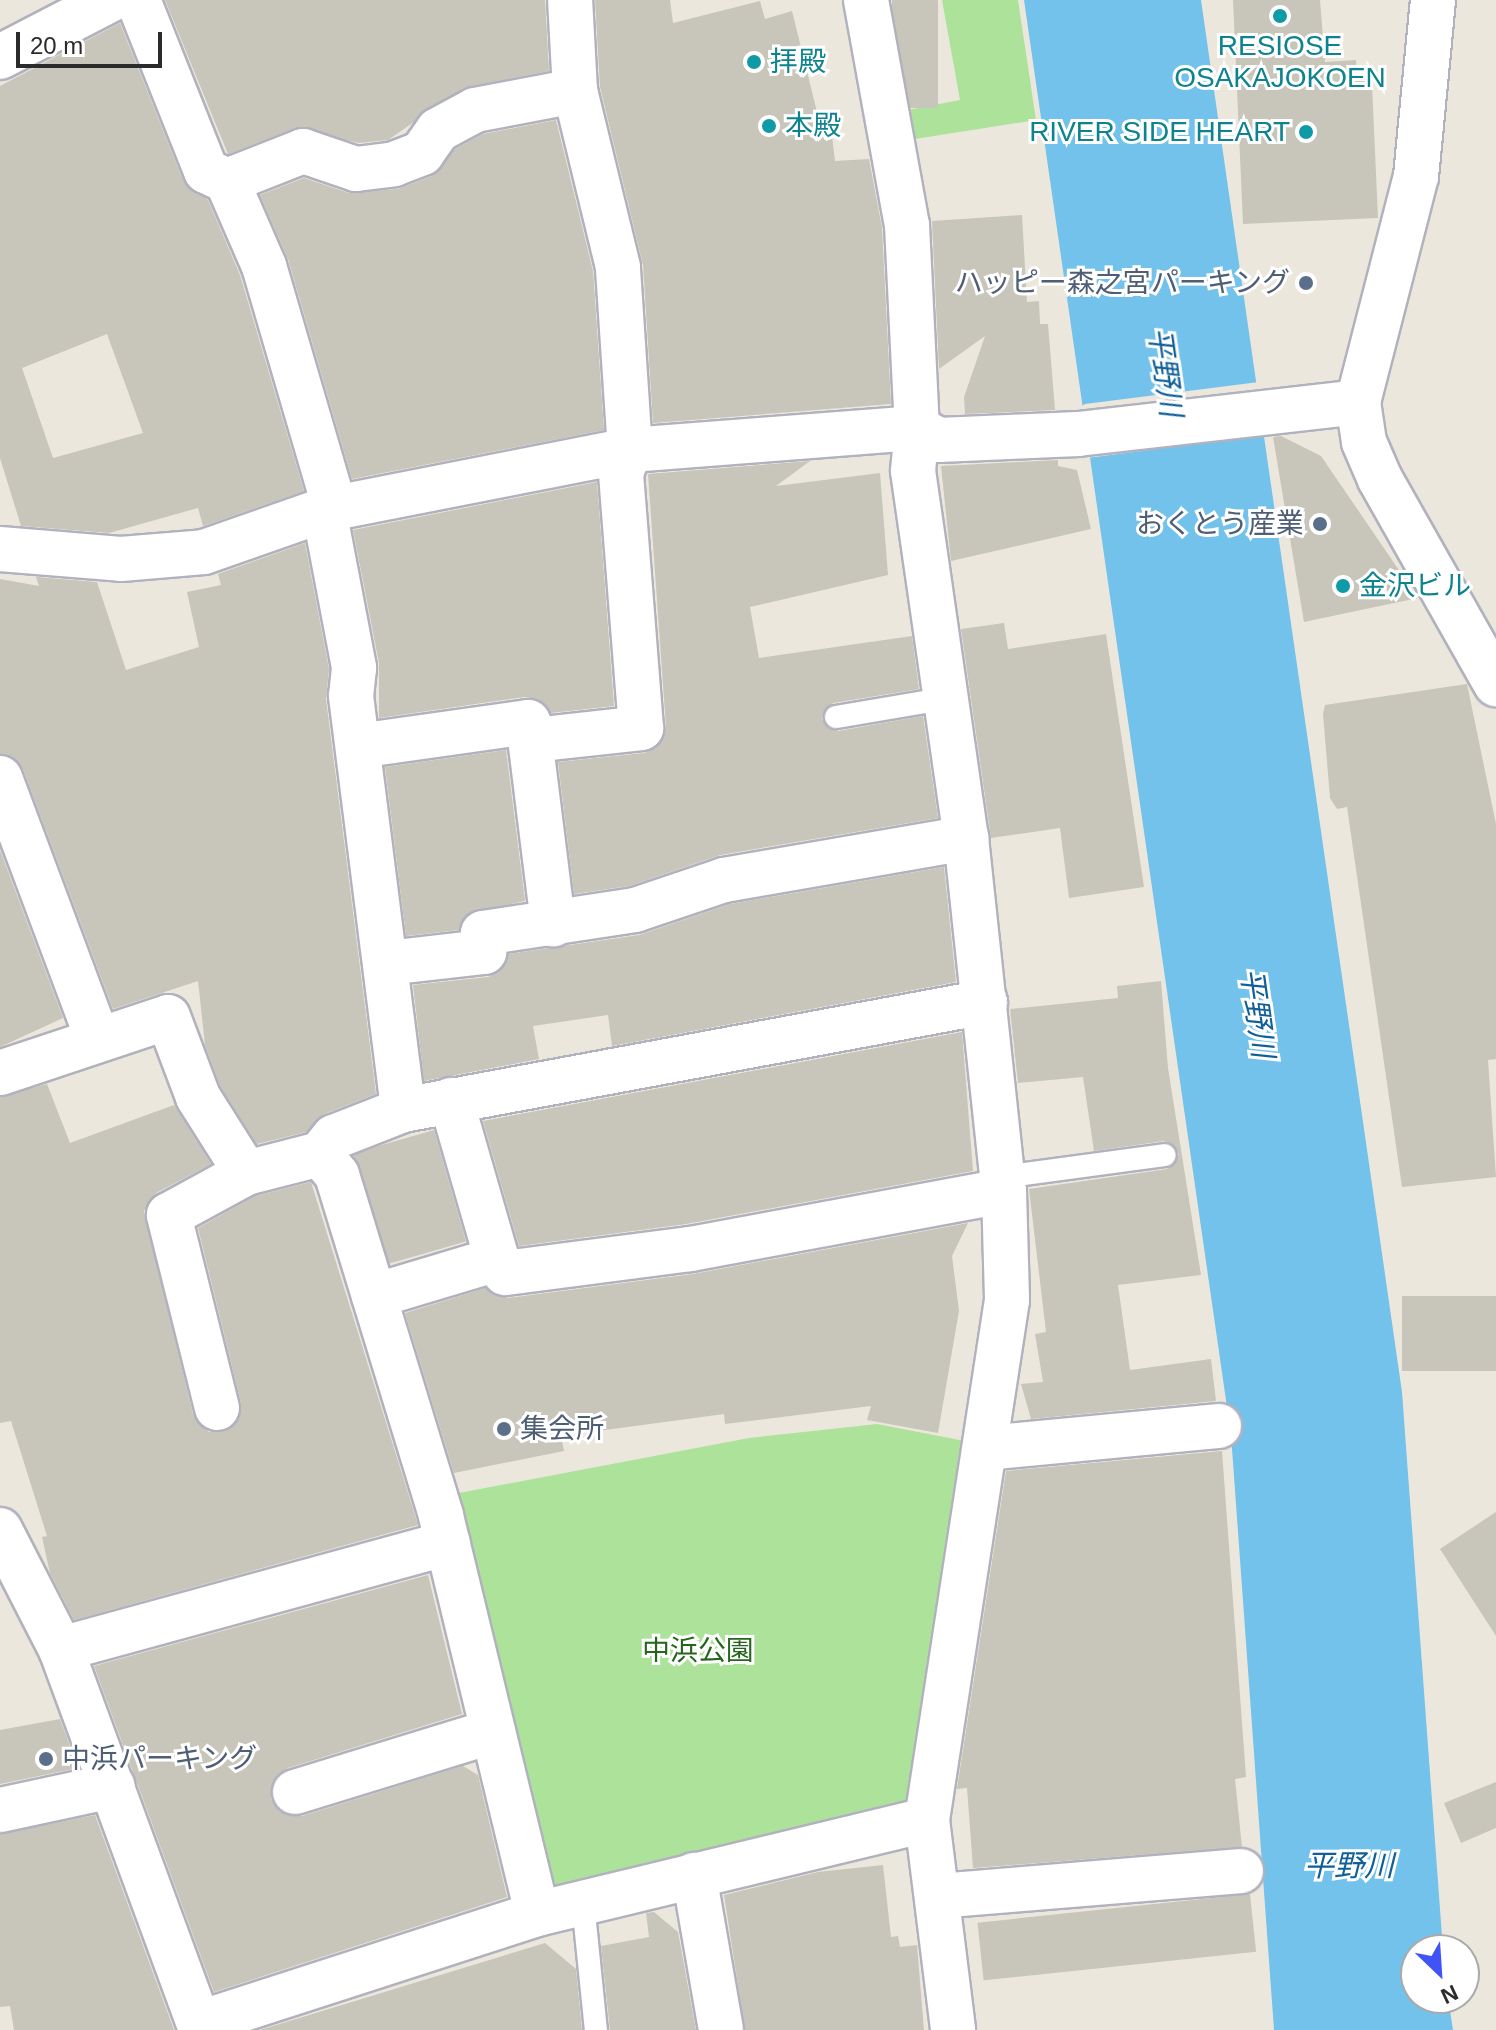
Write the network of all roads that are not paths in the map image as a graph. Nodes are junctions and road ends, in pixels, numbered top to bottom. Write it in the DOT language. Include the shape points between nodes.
graph roads {
  1 [pos="110,0"];
  2 [pos="138,0"];
  3 [pos="570,0"];
  4 [pos="866,0"];
  5 [pos="1433,0"];
  6 [pos="0,57"];
  7 [pos="575,91"];
  8 [pos="227,181"];
  9 [pos="1358,402"];
  10 [pos="917,428"];
  11 [pos="630,450"];
  12 [pos="324,510"];
  13 [pos="0,549"];
  14 [pos="1496,684"];
  15 [pos="948,698"];
  16 [pos="836,717"];
  17 [pos="533,740"];
  18 [pos="358,746"];
  19 [pos="0,778"];
  20 [pos="966,838"];
  21 [pos="553,924"];
  22 [pos="387,963"];
  23 [pos="985,1002"];
  24 [pos="97,1038"];
  25 [pos="0,1073"];
  26 [pos="451,1100"];
  27 [pos="403,1110"];
  28 [pos="320,1154"];
  29 [pos="1165,1155"];
  30 [pos="246,1173"];
  31 [pos="1004,1184"];
  32 [pos="497,1259"];
  33 [pos="374,1296"];
  34 [pos="217,1408"];
  35 [pos="1219,1426"];
  36 [pos="985,1448"];
  37 [pos="0,1530"];
  38 [pos="448,1543"];
  39 [pos="13,1586"];
  40 [pos="61,1649"];
  41 [pos="493,1731"];
  42 [pos="112,1786"];
  43 [pos="295,1792"];
  44 [pos="0,1810"];
  45 [pos="927,1820"];
  46 [pos="1241,1871"];
  47 [pos="694,1875"];
  48 [pos="937,1896"];
  49 [pos="583,1903"];
  50 [pos="537,1914"];
  51 [pos="200,2026"];
  52 [pos="596,2030"];
  53 [pos="721,2030"];
  54 [pos="953,2030"];
  1 -- 6 [label="street"];
  2 -- 8 [label="street" via="206,171"];
  3 -- 7 [label="street"];
  4 -- 10 [label="street" via="907,225"];
  5 -- 9 [label="street" via="1416,176"];
  7 -- 8 [label="street" via="475,110 438,130 422,153 394,164 356,169 303,151"];
  7 -- 11 [label="street" via="618,267"];
  8 -- 12 [label="street" via="285,321 331,495"];
  9 -- 10 [label="street" via="1078,434 939,440"];
  9 -- 14 [label="street" via="1364,442 1380,479"];
  10 -- 11 [label="street"];
  10 -- 15 [label="street" via="913,471"];
  11 -- 12 [label="street"];
  11 -- 17 [label="street" via="621,473 641,728"];
  12 -- 13 [label="street" via="204,552 121,559"];
  12 -- 18 [label="street" via="354,668"];
  15 -- 16 [label="lane"];
  15 -- 20 [label="street"];
  17 -- 18 [label="street" via="528,722"];
  17 -- 21 [label="street"];
  18 -- 22 [label="street"];
  19 -- 24 [label="street"];
  20 -- 21 [label="street" via="724,880 635,910"];
  20 -- 23 [label="street"];
  21 -- 22 [label="street" via="483,933 484,952"];
  22 -- 27 [label="street"];
  23 -- 26 [label="street"];
  23 -- 31 [label="street"];
  24 -- 25 [label="street"];
  24 -- 30 [label="street" via="168,1017 198,1097"];
  26 -- 27 [label="street"];
  26 -- 32 [label="street"];
  27 -- 28 [label="street" via="334,1137"];
  28 -- 30 [label="street"];
  28 -- 33 [label="street" via="337,1175"];
  29 -- 31 [label="lane"];
  30 -- 34 [label="street" via="169,1215"];
  31 -- 32 [label="street" via="690,1249 505,1273"];
  31 -- 36 [label="street" via="1007,1300"];
  32 -- 33 [label="street"];
  33 -- 38 [label="street"];
  35 -- 36 [label="street"];
  36 -- 45 [label="street"];
  37 -- 39 [label="street"];
  38 -- 40 [label="street"];
  38 -- 41 [label="street"];
  39 -- 40 [label="street"];
  40 -- 42 [label="street"];
  41 -- 43 [label="street"];
  41 -- 50 [label="street"];
  42 -- 44 [label="street"];
  42 -- 51 [label="street"];
  45 -- 47 [label="street"];
  45 -- 48 [label="street"];
  46 -- 48 [label="street"];
  47 -- 49 [label="street"];
  47 -- 53 [label="street"];
  48 -- 54 [label="street"];
  49 -- 50 [label="street"];
  49 -- 52 [label="lane"];
  50 -- 51 [label="street"];
}
